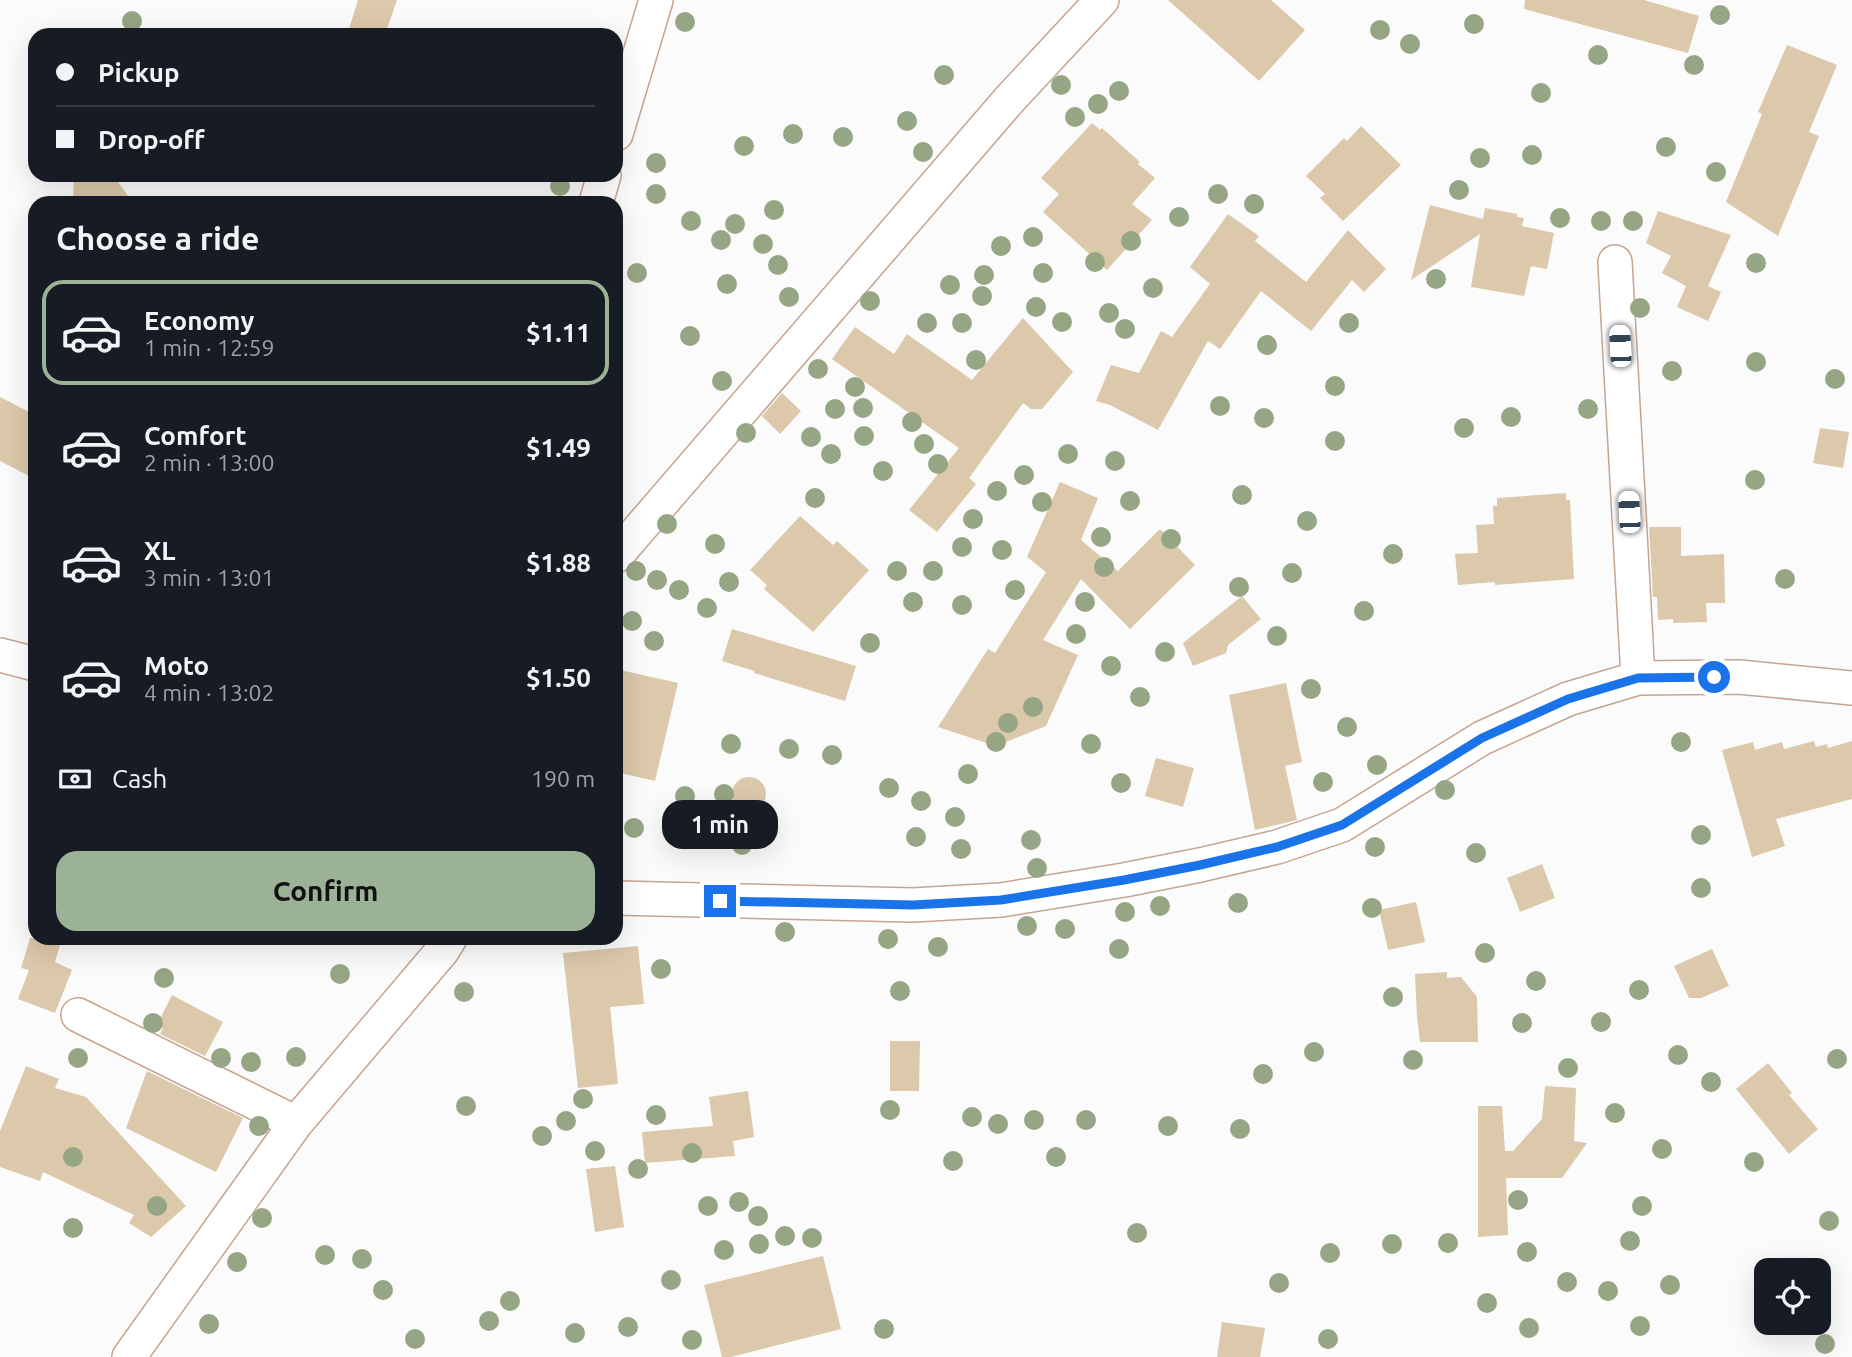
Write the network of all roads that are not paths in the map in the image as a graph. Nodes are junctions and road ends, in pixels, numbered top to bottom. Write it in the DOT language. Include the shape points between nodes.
graph roads {
  1 [pos="656,0"];
  2 [pos="1102,0"];
  3 [pos="623,111"];
  4 [pos="1615,262"];
  5 [pos="623,548"];
  6 [pos="0,655"];
  7 [pos="28,662"];
  8 [pos="1638,678"];
  9 [pos="1852,688"];
  10 [pos="623,898"];
  11 [pos="446,945"];
  12 [pos="78,1015"];
  13 [pos="296,1123"];
  14 [pos="129,1357"];
  1 -- 3 [label="street"];
  2 -- 5 [label="street" via="1009,100"];
  4 -- 8 [label="street"];
  6 -- 7 [label="street"];
  8 -- 9 [label="street" via="1739,677"];
  8 -- 10 [label="street" via="1568,699 1482,738 1342,825 1277,847 1200,865 1001,900 913,905"];
  11 -- 13 [label="street"];
  12 -- 13 [label="street"];
  13 -- 14 [label="street"];
}
